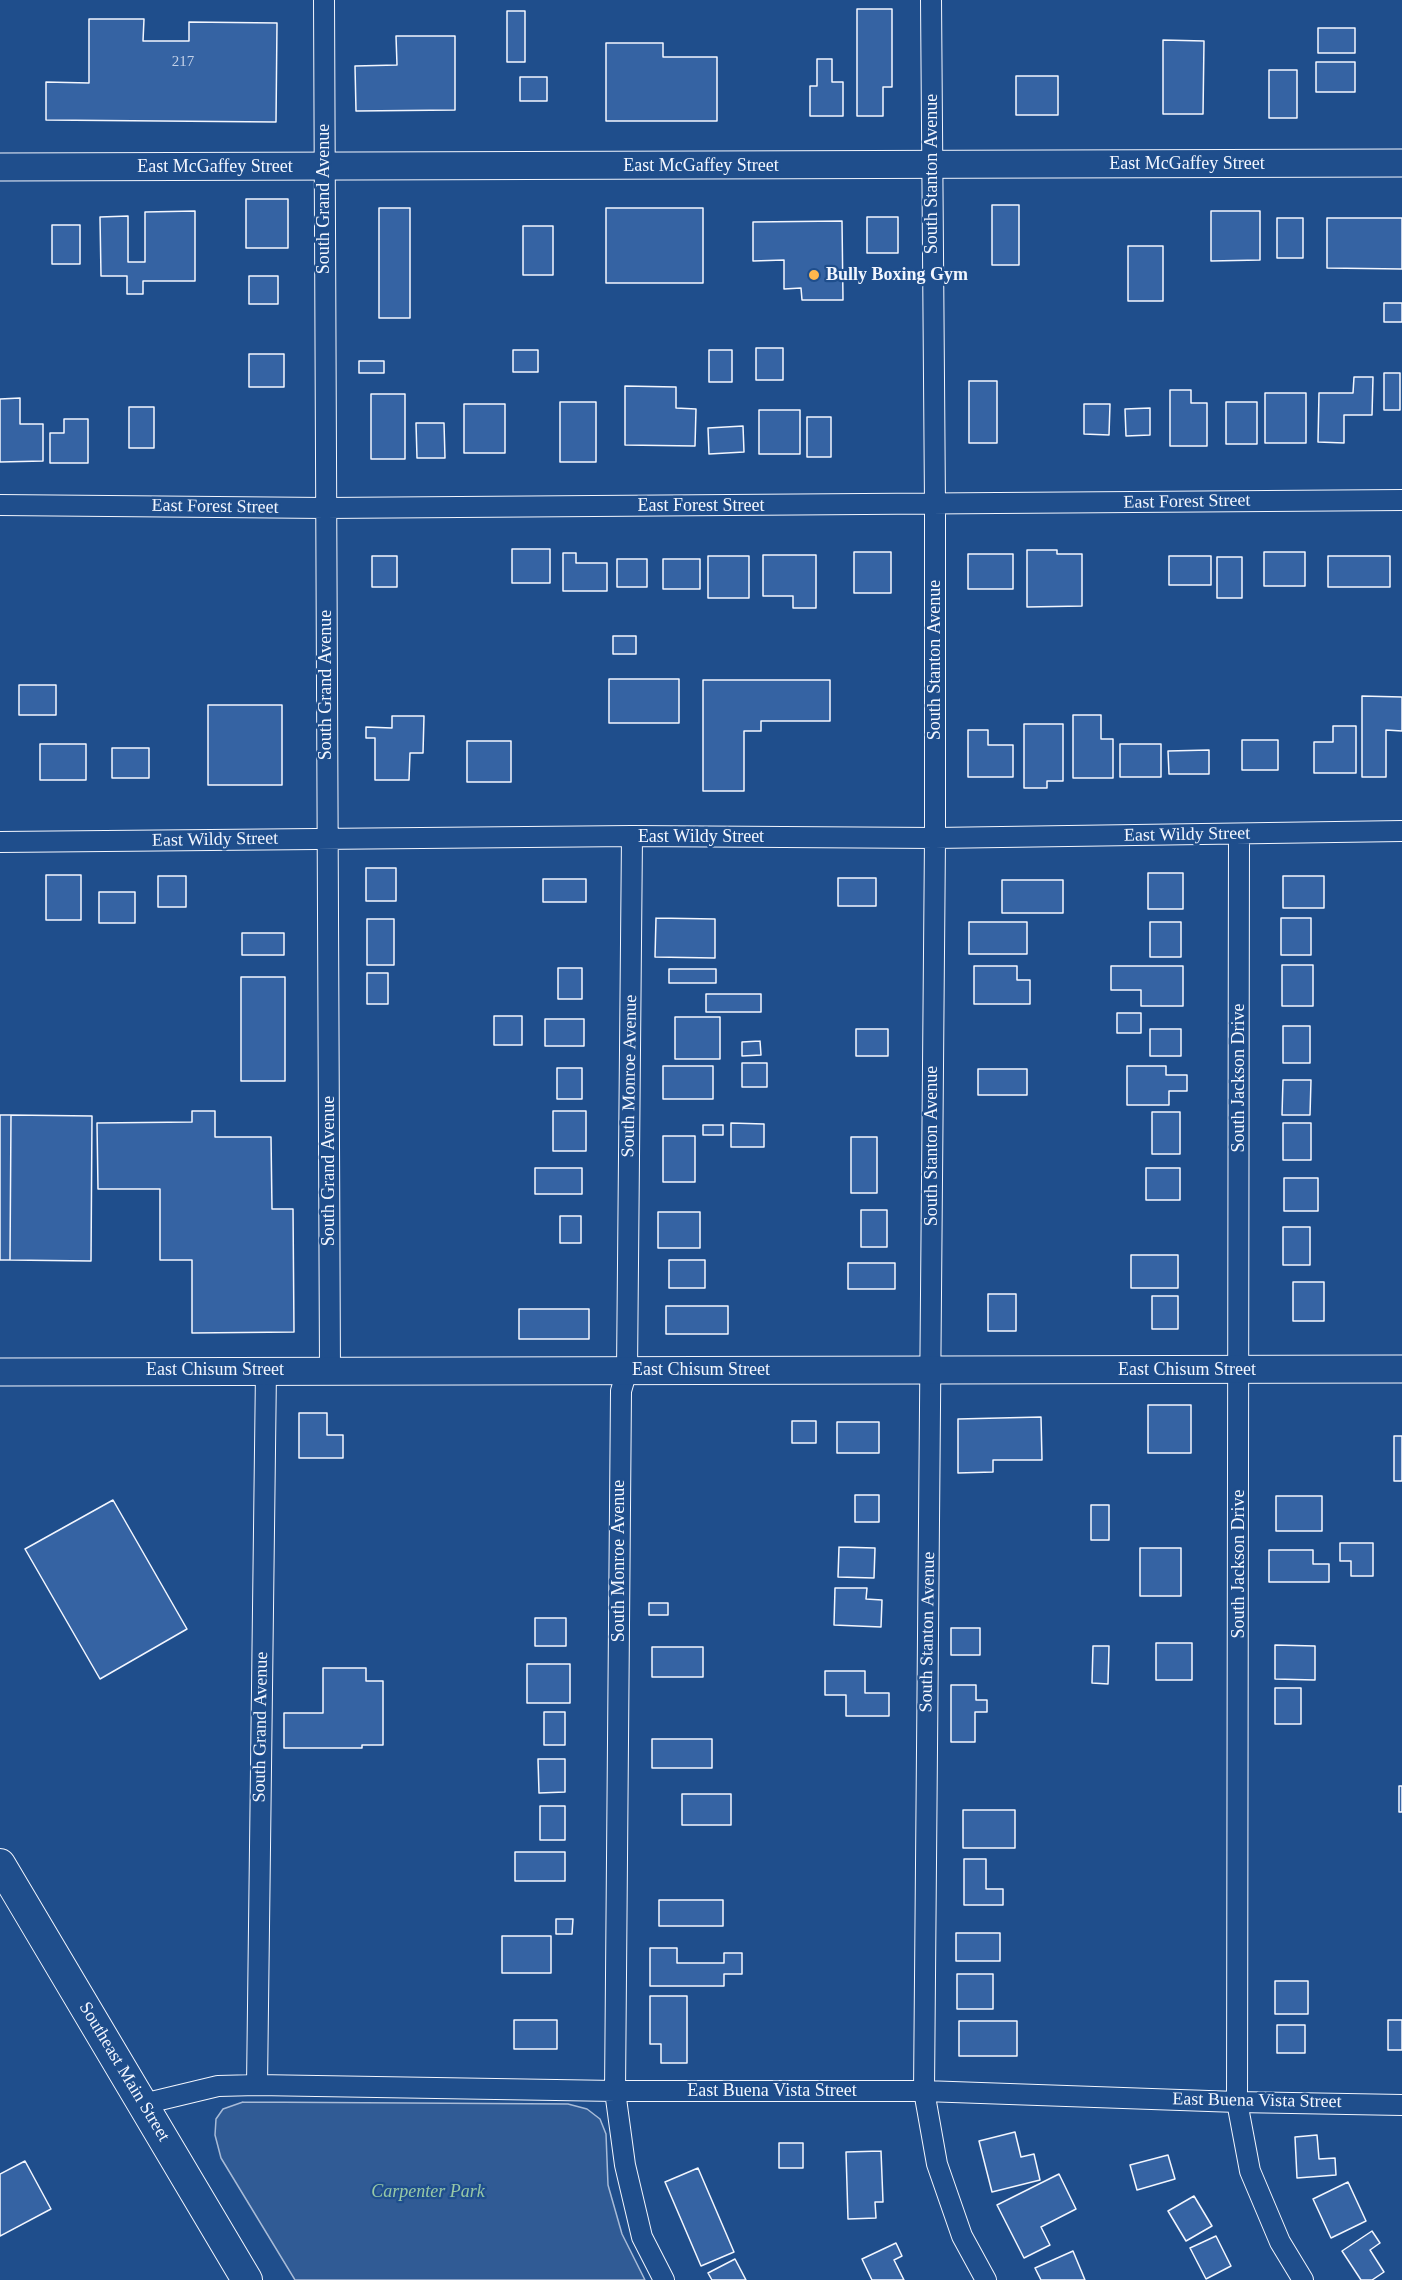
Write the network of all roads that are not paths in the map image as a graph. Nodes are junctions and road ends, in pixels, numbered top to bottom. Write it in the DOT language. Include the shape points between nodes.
graph roads {
  1 [pos="324,0"];
  2 [pos="931,0"];
  3 [pos="1402,163"];
  4 [pos="323,166"];
  5 [pos="931,166"];
  6 [pos="0,167"];
  7 [pos="1402,500"];
  8 [pos="0,505"];
  9 [pos="935,505"];
  10 [pos="325,508"];
  11 [pos="1402,831"];
  12 [pos="1239,835"];
  13 [pos="632,836"];
  14 [pos="934,838"];
  15 [pos="326,839"];
  16 [pos="0,842"];
  17 [pos="1402,1369"];
  18 [pos="266,1370"];
  19 [pos="330,1370"];
  20 [pos="627,1370"];
  21 [pos="1239,1370"];
  22 [pos="931,1371"];
  23 [pos="0,1372"];
  24 [pos="0,1864"];
  25 [pos="257,2085"];
  26 [pos="615,2091"];
  27 [pos="924,2091"];
  28 [pos="1236,2102"];
  29 [pos="143,2104"];
  30 [pos="1402,2104"];
  31 [pos="247,2280"];
  32 [pos="664,2280"];
  33 [pos="986,2280"];
  34 [pos="1303,2280"];
  1 -- 4 [label="street, South Grand Avenue"];
  2 -- 5 [label="street, South Stanton Avenue"];
  3 -- 5 [label="street, East McGaffey Street"];
  4 -- 5 [label="street, East McGaffey Street"];
  4 -- 6 [label="street, East McGaffey Street"];
  4 -- 10 [label="street, South Grand Avenue"];
  5 -- 9 [label="street, South Stanton Avenue"];
  7 -- 9 [label="street, East Forest Street"];
  8 -- 10 [label="street, East Forest Street"];
  9 -- 10 [label="street, East Forest Street"];
  9 -- 14 [label="street, South Stanton Avenue"];
  10 -- 15 [label="street, South Grand Avenue"];
  11 -- 12 [label="street, East Wildy Street"];
  12 -- 14 [label="street, East Wildy Street"];
  12 -- 21 [label="street, South Jackson Drive"];
  13 -- 14 [label="street, East Wildy Street"];
  13 -- 15 [label="street, East Wildy Street"];
  13 -- 20 [label="street, South Monroe Avenue"];
  14 -- 22 [label="street, South Stanton Avenue"];
  15 -- 16 [label="street, East Wildy Street"];
  15 -- 19 [label="street, South Grand Avenue"];
  17 -- 21 [label="street, East Chisum Street"];
  18 -- 19 [label="street, East Chisum Street"];
  18 -- 23 [label="street, East Chisum Street"];
  18 -- 25 [label="street, South Grand Avenue"];
  19 -- 20 [label="street, East Chisum Street"];
  20 -- 22 [label="street, East Chisum Street"];
  20 -- 26 [label="street, South Monroe Avenue" via="621,1391"];
  21 -- 22 [label="street, East Chisum Street"];
  21 -- 28 [label="street, South Jackson Drive"];
  22 -- 27 [label="street, South Stanton Avenue"];
  24 -- 29 [label="main road, Southeast Main Street"];
  25 -- 26 [label="street, East Buena Vista Street"];
  25 -- 29 [label="street, East Buena Vista Street" via="218,2086"];
  26 -- 27 [label="street, East Buena Vista Street"];
  26 -- 32 [label="street, South Monroe Avenue" via="625,2165 642,2237"];
  27 -- 28 [label="street, East Buena Vista Street"];
  27 -- 33 [label="street, South Stanton Avenue" via="937,2164 962,2236"];
  28 -- 30 [label="street, East Buena Vista Street"];
  28 -- 34 [label="street, South Jackson Drive" via="1250,2171 1280,2242"];
  29 -- 31 [label="main road, Southeast Main Street"];
}
